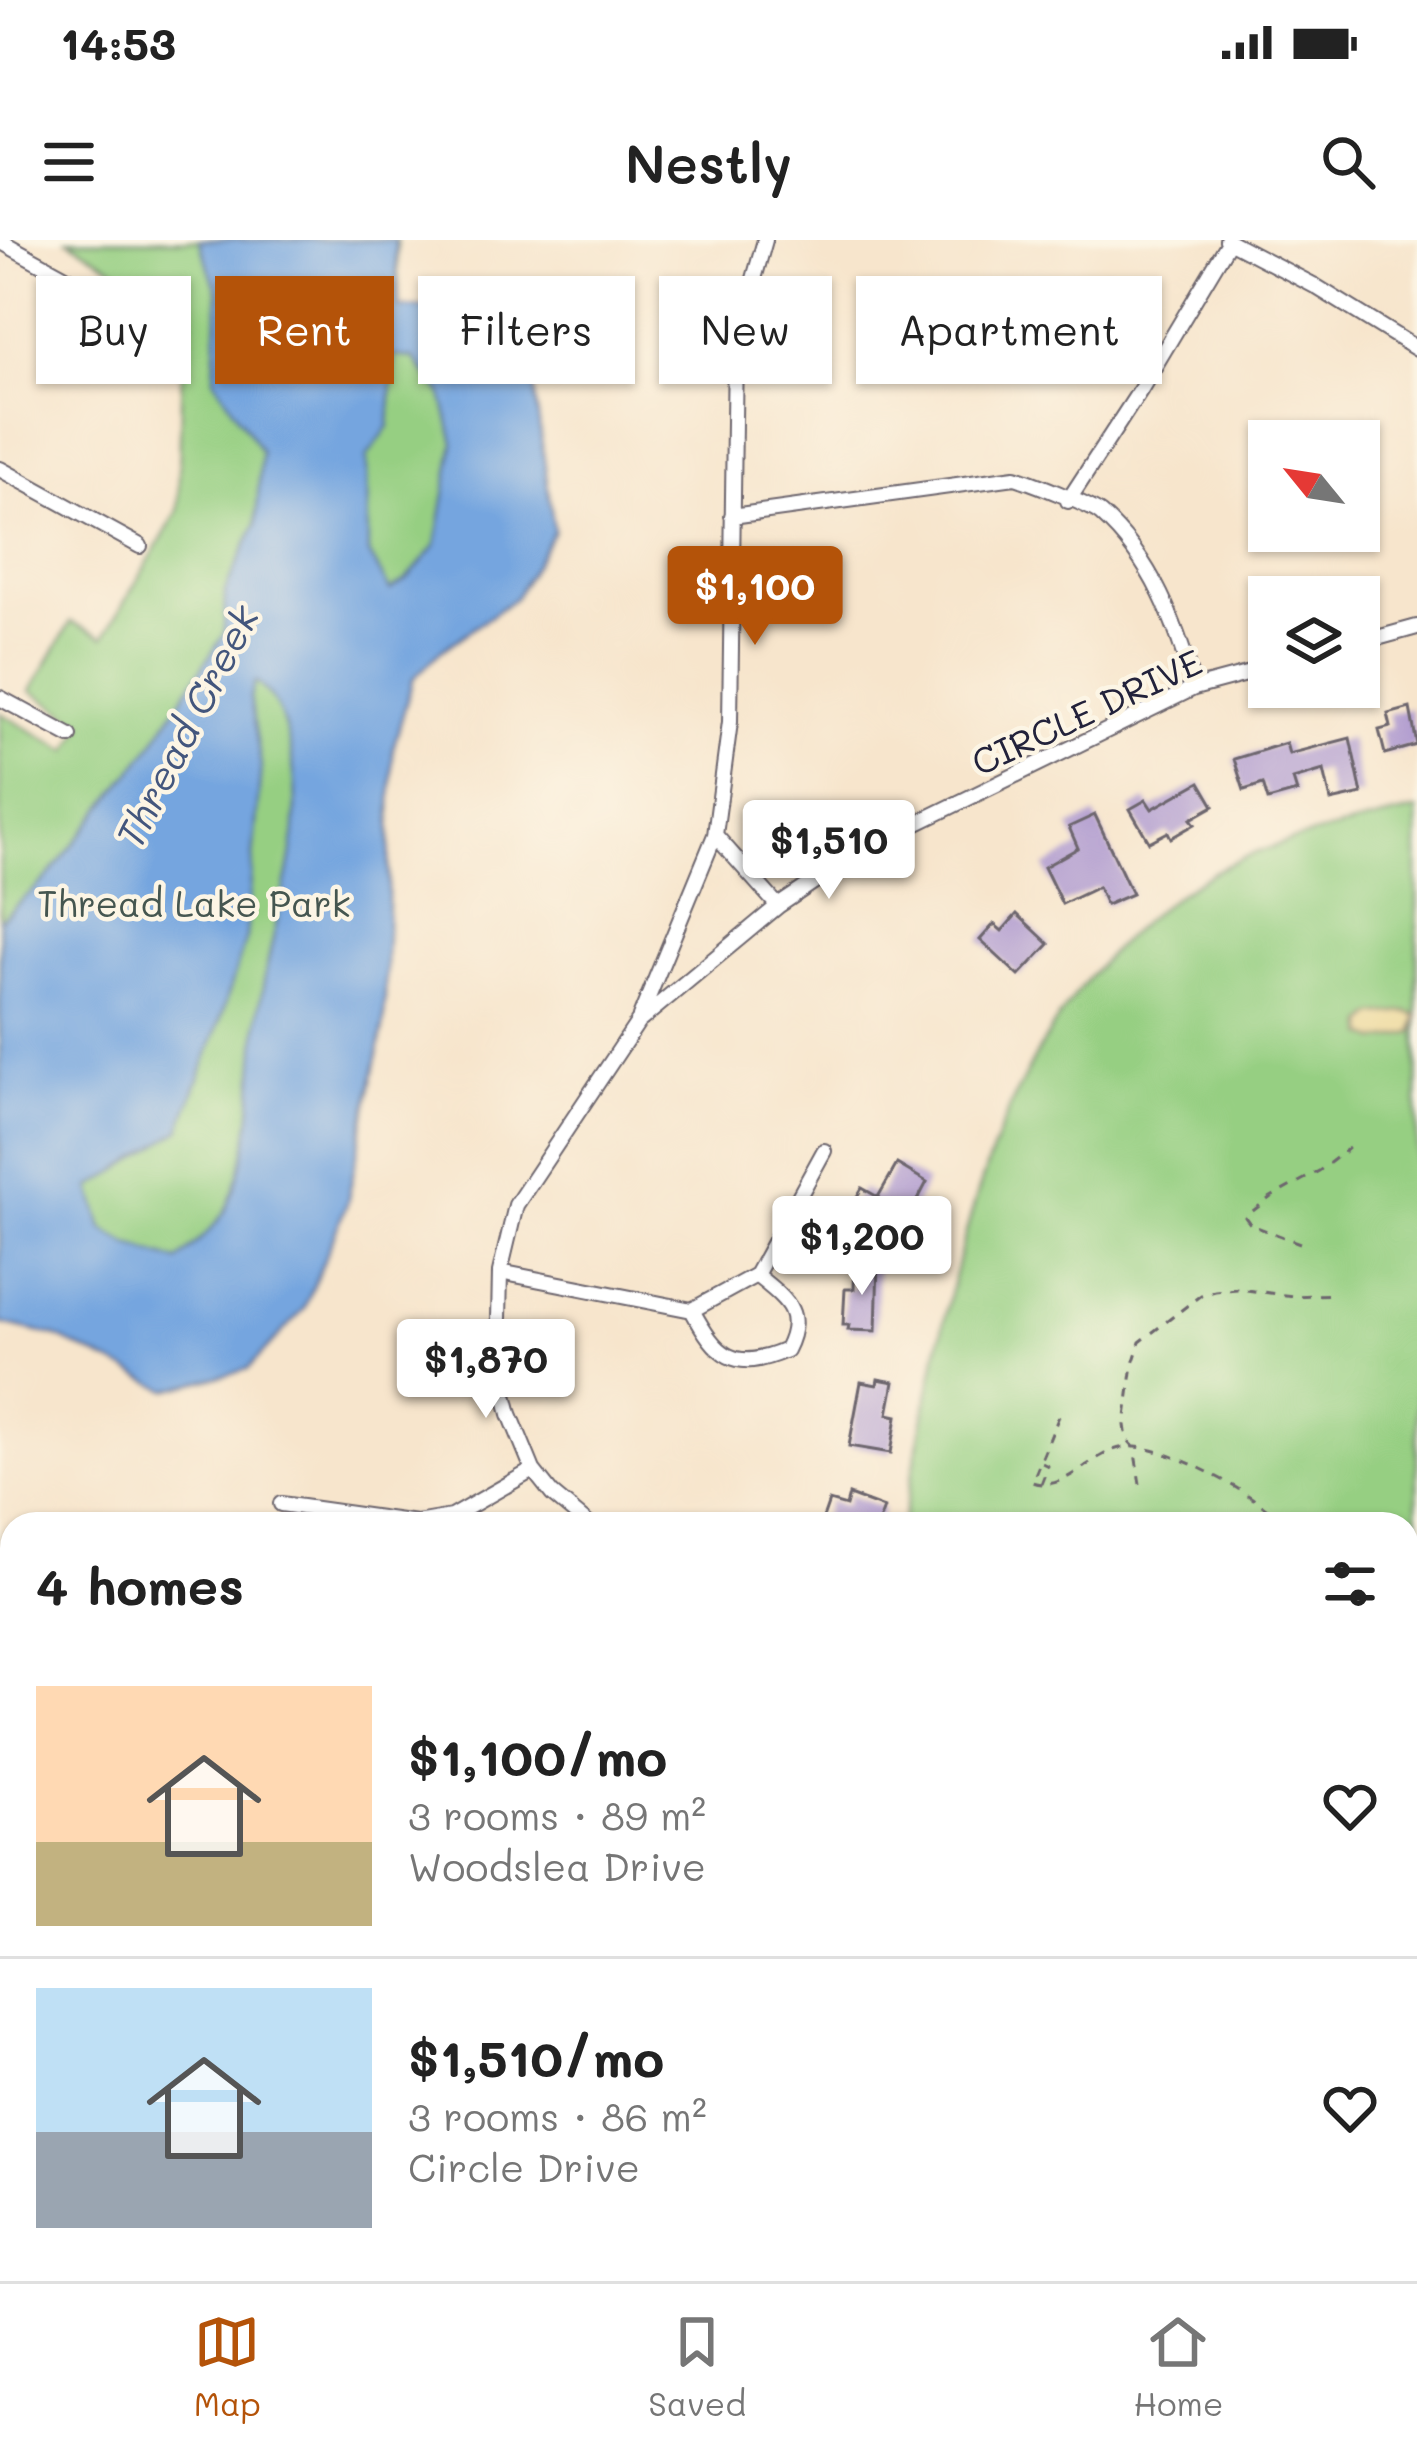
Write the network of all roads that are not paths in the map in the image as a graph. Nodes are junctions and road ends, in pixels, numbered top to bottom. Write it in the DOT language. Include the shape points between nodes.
graph roads {
  1 [pos="765,240"];
  2 [pos="0,241"];
  3 [pos="1228,241"];
  4 [pos="64,276"];
  5 [pos="1417,349"];
  6 [pos="0,469"];
  7 [pos="1068,501"];
  8 [pos="732,516"];
  9 [pos="140,546"];
  10 [pos="1417,628"];
  11 [pos="1380,638"];
  12 [pos="1248,674"];
  13 [pos="1194,688"];
  14 [pos="0,698"];
  15 [pos="70,736"];
  16 [pos="715,835"];
  17 [pos="778,906"];
  18 [pos="638,1022"];
  19 [pos="824,1151"];
  20 [pos="500,1271"];
  21 [pos="756,1274"];
  22 [pos="692,1310"];
  23 [pos="533,1470"];
  24 [pos="281,1504"];
  25 [pos="338,1512"];
  26 [pos="460,1512"];
  27 [pos="573,1512"];
  1 -- 8 [label="street" via="735,346"];
  2 -- 4 [label="street"];
  3 -- 5 [label="street"];
  3 -- 7 [label="street"];
  6 -- 9 [label="street"];
  7 -- 8 [label="street" via="1015,477"];
  7 -- 13 [label="street" via="1097,510 1139,556 1175,622"];
  8 -- 16 [label="street" via="730,722"];
  10 -- 11 [label="street"];
  12 -- 13 [label="street, CIRCLE DRIVE"];
  13 -- 17 [label="street, CIRCLE DRIVE" via="858,852"];
  14 -- 15 [label="street"];
  16 -- 17 [label="street"];
  16 -- 18 [label="street"];
  17 -- 18 [label="street, CIRCLE DRIVE"];
  18 -- 20 [label="street, CIRCLE DRIVE" via="516,1204"];
  19 -- 21 [label="street"];
  20 -- 22 [label="street"];
  20 -- 23 [label="street, CIRCLE DRIVE" via="498,1367"];
  21 -- 22 [label="street"];
  21 -- 22 [label="street" via="794,1312 786,1350 733,1359 711,1345"];
  23 -- 26 [label="street"];
  23 -- 27 [label="street"];
  24 -- 25 [label="street"];
}
